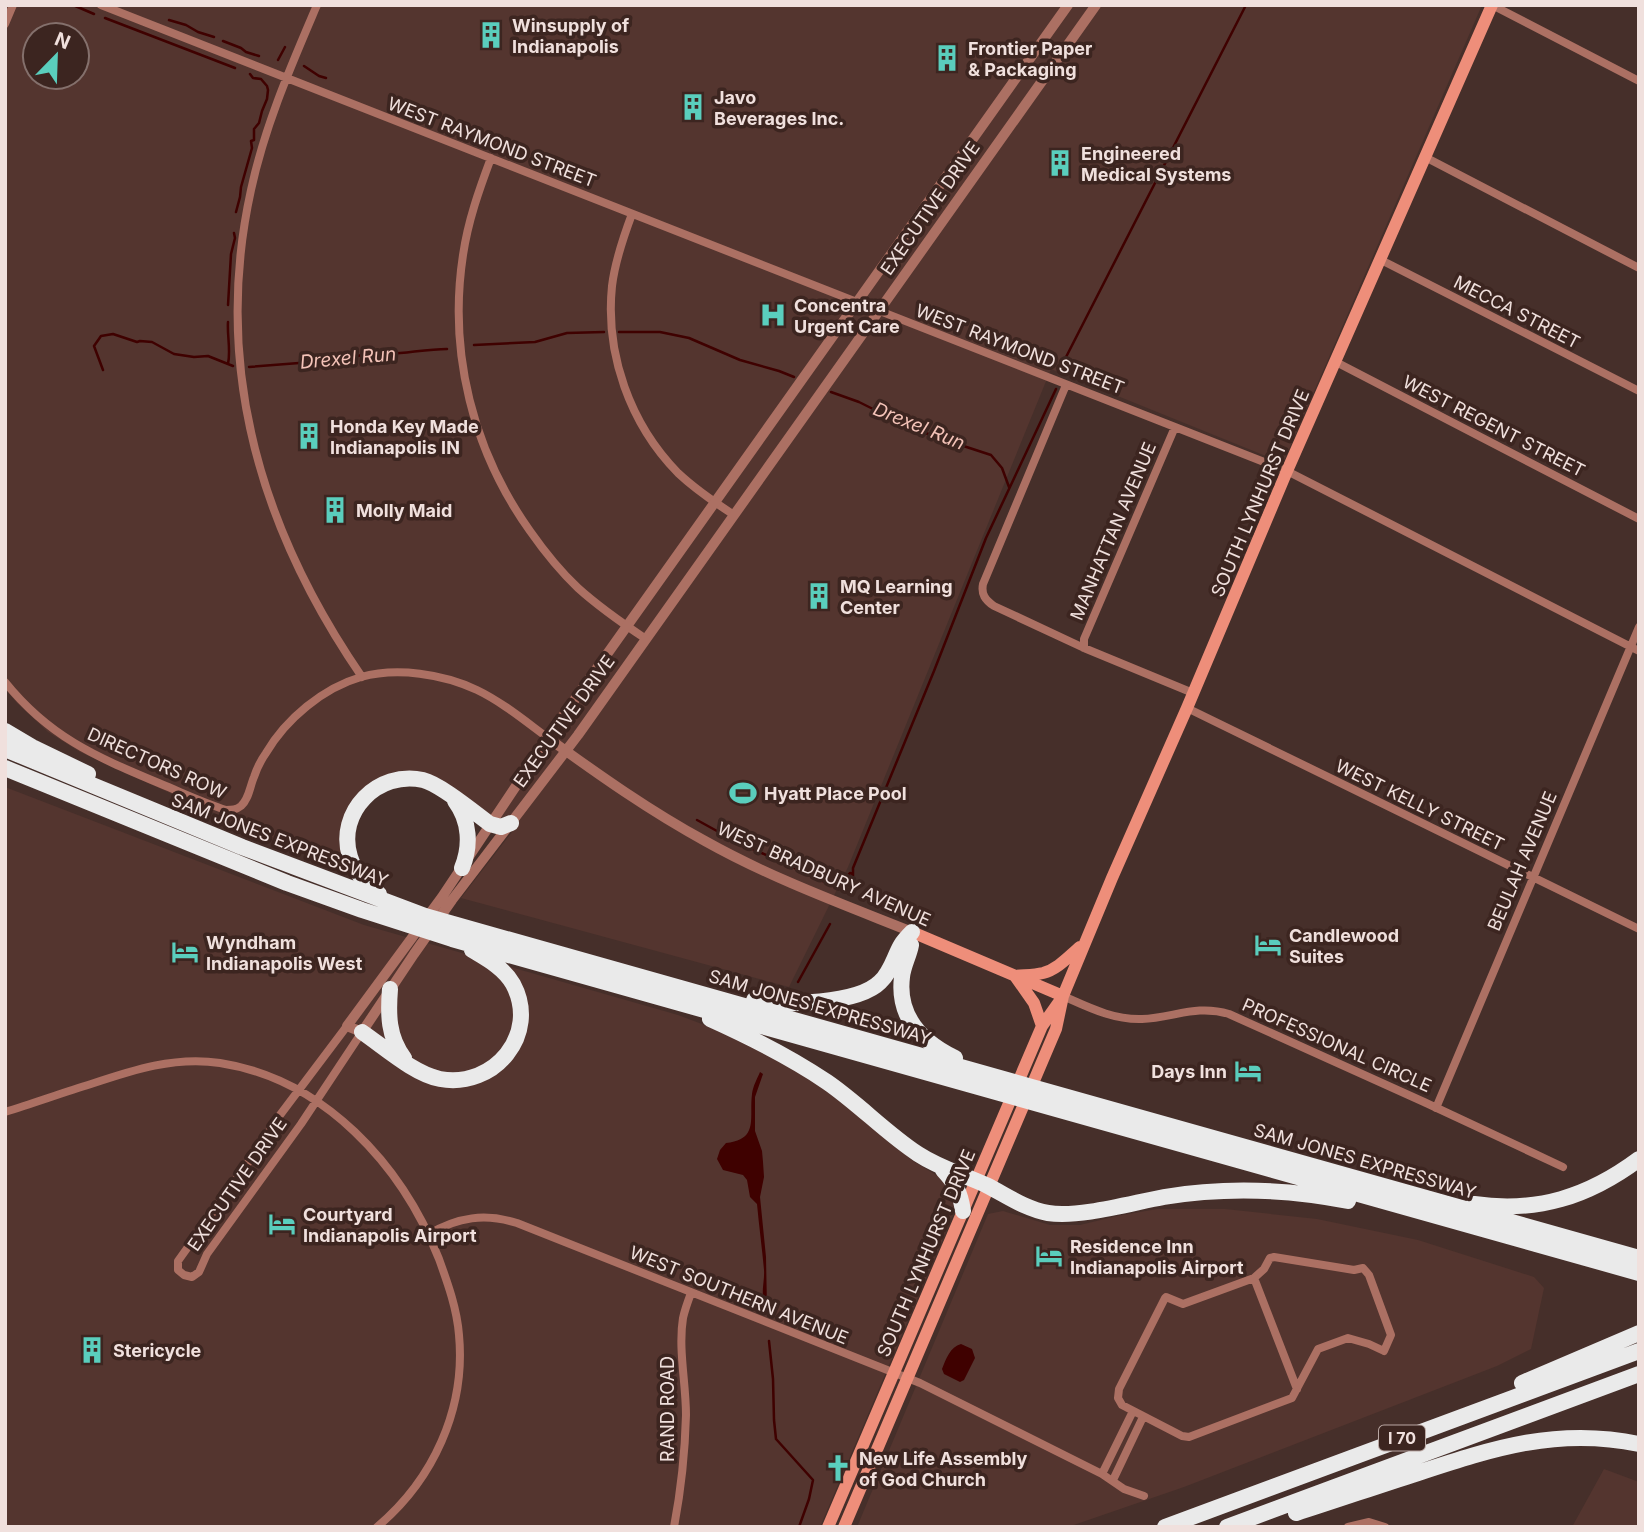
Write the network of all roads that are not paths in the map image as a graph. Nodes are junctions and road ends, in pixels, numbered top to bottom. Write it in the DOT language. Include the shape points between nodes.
graph roads {
  1 [pos="13,5"];
  2 [pos="101,5"];
  3 [pos="317,5"];
  4 [pos="1068,5"];
  5 [pos="1096,5"];
  6 [pos="1492,5"];
  7 [pos="5,24"];
  8 [pos="286,78"];
  9 [pos="1639,81"];
  10 [pos="1425,157"];
  11 [pos="491,159"];
  12 [pos="632,214"];
  13 [pos="1381,260"];
  14 [pos="1639,268"];
  15 [pos="857,302"];
  16 [pos="879,311"];
  17 [pos="1336,362"];
  18 [pos="1066,385"];
  19 [pos="1639,391"];
  20 [pos="1175,427"];
  21 [pos="1287,471"];
  22 [pos="715,502"];
  23 [pos="734,514"];
  24 [pos="1639,519"];
  25 [pos="627,626"];
  26 [pos="1639,627"];
  27 [pos="646,639"];
  28 [pos="1084,648"];
  29 [pos="1634,649"];
  30 [pos="362,677"];
  31 [pos="5,682"];
  32 [pos="1193,693"];
  33 [pos="1187,708"];
  34 [pos="5,731"];
  35 [pos="548,738"];
  36 [pos="5,749"];
  37 [pos="566,751"];
  38 [pos="5,768"];
  39 [pos="452,797"];
  40 [pos="511,823"];
  41 [pos="491,824"];
  42 [pos="242,847"];
  43 [pos="462,868"];
  44 [pos="1533,878"];
  45 [pos="447,898"];
  46 [pos="389,902"];
  47 [pos="1639,929"];
  48 [pos="912,932"];
  49 [pos="452,939"];
  50 [pos="1084,944"];
  51 [pos="409,952"];
  52 [pos="1015,976"];
  53 [pos="390,989"];
  54 [pos="689,990"];
  55 [pos="1063,996"];
  56 [pos="666,998"];
  57 [pos="1042,1026"];
  58 [pos="354,1029"];
  59 [pos="413,1068"];
  60 [pos="994,1084"];
  61 [pos="303,1093"];
  62 [pos="1050,1099"];
  63 [pos="316,1101"];
  64 [pos="1436,1108"];
  65 [pos="5,1112"];
  66 [pos="1639,1159"];
  67 [pos="1563,1167"];
  68 [pos="942,1168"];
  69 [pos="983,1184"];
  70 [pos="1384,1187"];
  71 [pos="962,1211"];
  72 [pos="1433,1215"];
  73 [pos="429,1234"];
  74 [pos="1639,1258"];
  75 [pos="1639,1273"];
  76 [pos="1254,1278"];
  77 [pos="691,1293"];
  78 [pos="1639,1333"];
  79 [pos="1639,1350"];
  80 [pos="894,1373"];
  81 [pos="1639,1374"];
  82 [pos="907,1378"];
  83 [pos="1297,1389"];
  84 [pos="1133,1412"];
  85 [pos="1143,1417"];
  86 [pos="1639,1444"];
  87 [pos="1377,1447"];
  88 [pos="1102,1474"];
  89 [pos="1113,1480"];
  90 [pos="1144,1496"];
  91 [pos="377,1527"];
  92 [pos="674,1527"];
  93 [pos="828,1527"];
  94 [pos="844,1527"];
  95 [pos="1165,1527"];
  96 [pos="1227,1527"];
  97 [pos="1248,1527"];
  98 [pos="1348,1527"];
  99 [pos="1385,1527"];
  1 -- 7 [label="street"];
  2 -- 8 [label="street, WEST RAYMOND STREET"];
  3 -- 8 [label="street"];
  4 -- 15 [label="street, EXECUTIVE DRIVE"];
  5 -- 16 [label="street, EXECUTIVE DRIVE"];
  6 -- 9 [label="street"];
  6 -- 10 [label="main road, SOUTH LYNHURST DRIVE"];
  8 -- 11 [label="street, WEST RAYMOND STREET"];
  8 -- 30 [label="street" via="259,156 243,237 239,275 243,391 257,461 289,548"];
  10 -- 13 [label="main road, SOUTH LYNHURST DRIVE"];
  10 -- 14 [label="street"];
  11 -- 12 [label="street, WEST RAYMOND STREET"];
  11 -- 25 [label="street" via="468,228 459,290 460,345 473,414 482,444 517,513 561,571"];
  12 -- 15 [label="street, WEST RAYMOND STREET"];
  12 -- 22 [label="street" via="612,291 618,369 654,443 677,471"];
  13 -- 17 [label="main road, SOUTH LYNHURST DRIVE"];
  13 -- 19 [label="street, MECCA STREET"];
  15 -- 16 [label="street, WEST RAYMOND STREET"];
  15 -- 22 [label="street, EXECUTIVE DRIVE"];
  16 -- 18 [label="street, WEST RAYMOND STREET"];
  16 -- 23 [label="street, EXECUTIVE DRIVE"];
  17 -- 21 [label="main road, SOUTH LYNHURST DRIVE"];
  17 -- 24 [label="street, WEST REGENT STREET"];
  18 -- 20 [label="street, WEST RAYMOND STREET"];
  18 -- 28 [label="street" via="982,593 994,606"];
  20 -- 21 [label="street, WEST RAYMOND STREET"];
  20 -- 28 [label="street, MANHATTAN AVENUE"];
  21 -- 29 [label="street, WEST RAYMOND STREET"];
  21 -- 32 [label="main road, SOUTH LYNHURST DRIVE"];
  22 -- 23 [label="street"];
  22 -- 25 [label="street, EXECUTIVE DRIVE"];
  23 -- 27 [label="street, EXECUTIVE DRIVE"];
  25 -- 27 [label="street"];
  25 -- 35 [label="street, EXECUTIVE DRIVE"];
  26 -- 29 [label="street, BEULAH AVENUE"];
  27 -- 37 [label="street, EXECUTIVE DRIVE"];
  28 -- 32 [label="street"];
  29 -- 44 [label="street, BEULAH AVENUE"];
  30 -- 31 [label="street, DIRECTORS ROW" via="318,699 285,727 259,765 246,801 226,810 85,750 42,720"];
  30 -- 35 [label="street" via="412,674 453,681 491,698"];
  32 -- 33 [label="main road, SOUTH LYNHURST DRIVE"];
  33 -- 44 [label="street, WEST KELLY STREET"];
  33 -- 50 [label="main road, SOUTH LYNHURST DRIVE"];
  34 -- 42 [label="highway"];
  35 -- 37 [label="street, WEST BRADBURY AVENUE"];
  35 -- 41 [label="street, EXECUTIVE DRIVE"];
  36 -- 42 [label="highway, SAM JONES EXPRESSWAY"];
  37 -- 40 [label="street, EXECUTIVE DRIVE"];
  37 -- 48 [label="street, WEST BRADBURY AVENUE" via="705,841 768,873"];
  38 -- 49 [label="highway, SAM JONES EXPRESSWAY" via="287,883"];
  39 -- 41 [label="highway"];
  39 -- 43 [label="highway" via="468,832"];
  39 -- 46 [label="highway" via="427,781 396,779 373,789 356,807 348,830 350,858 362,880"];
  40 -- 41 [label="highway"];
  40 -- 45 [label="street, EXECUTIVE DRIVE"];
  41 -- 43 [label="street, EXECUTIVE DRIVE"];
  42 -- 46 [label="highway, SAM JONES EXPRESSWAY"];
  43 -- 45 [label="street, EXECUTIVE DRIVE"];
  44 -- 47 [label="street, WEST KELLY STREET"];
  44 -- 64 [label="street, BEULAH AVENUE"];
  45 -- 51 [label="street, EXECUTIVE DRIVE"];
  46 -- 54 [label="highway, SAM JONES EXPRESSWAY"];
  48 -- 52 [label="main road, WEST BRADBURY AVENUE"];
  48 -- 54 [label="highway" via="884,979 863,993 780,1003"];
  48 -- 60 [label="highway" via="901,981 911,1022 929,1044"];
  49 -- 56 [label="highway, SAM JONES EXPRESSWAY"];
  49 -- 59 [label="highway" via="508,976 519,1000 517,1034 500,1062 477,1076 443,1080"];
  50 -- 52 [label="main road" via="1050,970"];
  50 -- 55 [label="main road, SOUTH LYNHURST DRIVE"];
  51 -- 53 [label="street, EXECUTIVE DRIVE"];
  51 -- 58 [label="street, EXECUTIVE DRIVE"];
  52 -- 55 [label="main road, WEST BRADBURY AVENUE"];
  52 -- 57 [label="main road" via="1034,1003"];
  53 -- 58 [label="street, EXECUTIVE DRIVE"];
  53 -- 59 [label="highway" via="390,1029"];
  54 -- 60 [label="highway, SAM JONES EXPRESSWAY"];
  55 -- 57 [label="main road, SOUTH LYNHURST DRIVE"];
  55 -- 64 [label="street, PROFESSIONAL CIRCLE" via="1127,1019 1198,1009 1229,1014"];
  55 -- 69 [label="main road, SOUTH LYNHURST DRIVE" via="1056,1029"];
  56 -- 60 [label="highway, SAM JONES EXPRESSWAY"];
  56 -- 68 [label="highway" via="809,1070"];
  57 -- 69 [label="main road, SOUTH LYNHURST DRIVE"];
  58 -- 59 [label="highway"];
  58 -- 61 [label="street, EXECUTIVE DRIVE"];
  58 -- 63 [label="street, EXECUTIVE DRIVE"];
  60 -- 62 [label="highway, SAM JONES EXPRESSWAY"];
  61 -- 63 [label="street"];
  61 -- 63 [label="street, EXECUTIVE DRIVE" via="177,1262 184,1275 192,1277 199,1272 207,1254"];
  61 -- 65 [label="street" via="237,1066 185,1061 137,1069"];
  62 -- 70 [label="highway, SAM JONES EXPRESSWAY"];
  62 -- 72 [label="highway, SAM JONES EXPRESSWAY"];
  63 -- 73 [label="street" via="380,1158"];
  64 -- 67 [label="street"];
  66 -- 70 [label="highway" via="1583,1192 1526,1206 1477,1204"];
  68 -- 69 [label="highway"];
  68 -- 71 [label="highway" via="956,1185"];
  69 -- 71 [label="main road, SOUTH LYNHURST DRIVE"];
  69 -- 72 [label="highway" via="1016,1202 1057,1214 1193,1193 1255,1191 1320,1196"];
  69 -- 82 [label="main road, SOUTH LYNHURST DRIVE"];
  70 -- 74 [label="highway, SAM JONES EXPRESSWAY"];
  71 -- 80 [label="main road, SOUTH LYNHURST DRIVE"];
  72 -- 75 [label="highway, SAM JONES EXPRESSWAY"];
  73 -- 77 [label="street, WEST SOUTHERN AVENUE" via="464,1219 503,1219"];
  73 -- 91 [label="street" via="458,1325 457,1390 447,1428 428,1468"];
  76 -- 83 [label="street"];
  76 -- 83 [label="street" via="1274,1257 1363,1268 1368,1275 1391,1335 1384,1351 1348,1338 1318,1349"];
  76 -- 84 [label="street" via="1183,1304 1165,1298 1118,1390 1120,1403"];
  77 -- 80 [label="street, WEST SOUTHERN AVENUE"];
  77 -- 92 [label="street, RAND ROAD" via="682,1332 685,1440"];
  78 -- 87 [label="highway" via="1426,1420"];
  79 -- 87 [label="highway, I 70"];
  80 -- 82 [label="street, WEST SOUTHERN AVENUE"];
  80 -- 93 [label="main road, SOUTH LYNHURST DRIVE"];
  81 -- 96 [label="highway, I 70"];
  82 -- 88 [label="street, WEST SOUTHERN AVENUE"];
  82 -- 94 [label="main road, SOUTH LYNHURST DRIVE"];
  83 -- 85 [label="street" via="1292,1398 1189,1437"];
  84 -- 85 [label="street"];
  84 -- 88 [label="street"];
  85 -- 89 [label="street"];
  86 -- 97 [label="highway" via="1591,1438 1517,1443"];
  87 -- 95 [label="highway, I 70"];
  88 -- 89 [label="street, WEST SOUTHERN AVENUE"];
  89 -- 90 [label="street, WEST SOUTHERN AVENUE"];
  98 -- 99 [label="street" via="1369,1522"];
}
